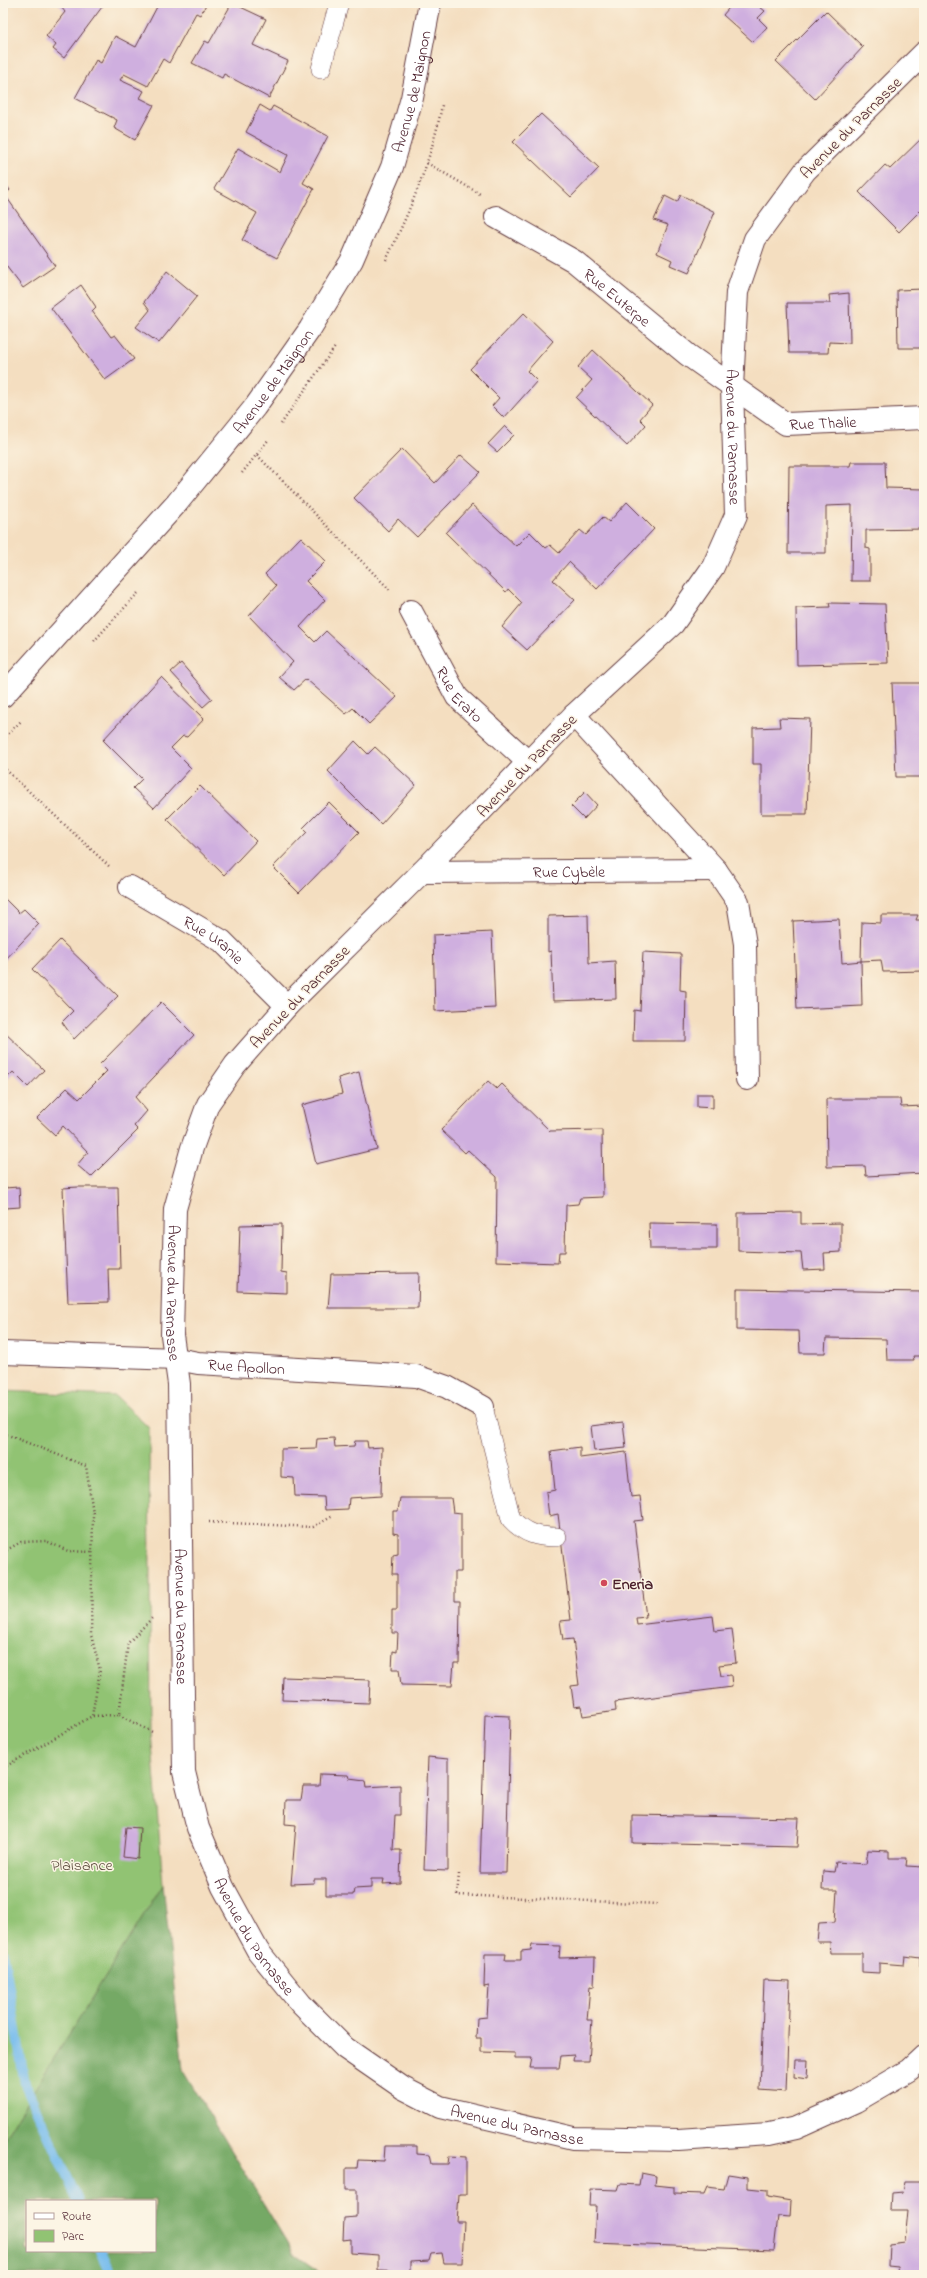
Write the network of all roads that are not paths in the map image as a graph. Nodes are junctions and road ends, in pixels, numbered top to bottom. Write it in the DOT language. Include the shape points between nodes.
graph roads {
  1 [pos="339,3"];
  2 [pos="430,3"];
  3 [pos="924,54"];
  4 [pos="321,69"];
  5 [pos="496,217"];
  6 [pos="732,387"];
  7 [pos="924,418"];
  8 [pos="411,611"];
  9 [pos="3,696"];
  10 [pos="574,715"];
  11 [pos="528,762"];
  12 [pos="716,870"];
  13 [pos="422,872"];
  14 [pos="130,887"];
  15 [pos="287,1006"];
  16 [pos="747,1079"];
  17 [pos="3,1353"];
  18 [pos="177,1359"];
  19 [pos="483,1408"];
  20 [pos="557,1537"];
  21 [pos="924,2056"];
  1 -- 4 [label="lane"];
  2 -- 9 [label="street, Avenue de Maignon" via="412,98 392,167 352,260 310,329 255,407 177,503"];
  3 -- 6 [label="street, Avenue du Parnasse" via="805,171 756,239 737,292"];
  5 -- 6 [label="street, Rue Euterpe" via="574,261 688,355"];
  6 -- 7 [label="street, Rue Thalie" via="786,424"];
  6 -- 10 [label="street, Avenue du Parnasse" via="736,515 713,567 673,624"];
  8 -- 11 [label="street, Rue Erato" via="457,697"];
  10 -- 11 [label="street, Avenue du Parnasse"];
  10 -- 12 [label="street"];
  11 -- 13 [label="street, Avenue du Parnasse"];
  12 -- 13 [label="street, Rue Cybèle"];
  12 -- 16 [label="street" via="738,902 745,944"];
  13 -- 15 [label="street, Avenue du Parnasse"];
  14 -- 15 [label="street, Rue Uranie" via="222,941"];
  15 -- 18 [label="street, Avenue du Parnasse" via="235,1065 208,1104 192,1148 175,1209 172,1335"];
  17 -- 18 [label="street, Rue Apollon"];
  18 -- 19 [label="street, Rue Apollon" via="198,1363 416,1376 447,1387"];
  18 -- 21 [label="street, Avenue du Parnasse" via="184,1764 198,1828 223,1888 258,1951 300,2004 345,2048 403,2088 440,2107 573,2138 670,2140 769,2134 796,2128 856,2101 909,2070"];
  19 -- 20 [label="lane" via="511,1519 520,1529 532,1535"];
}
